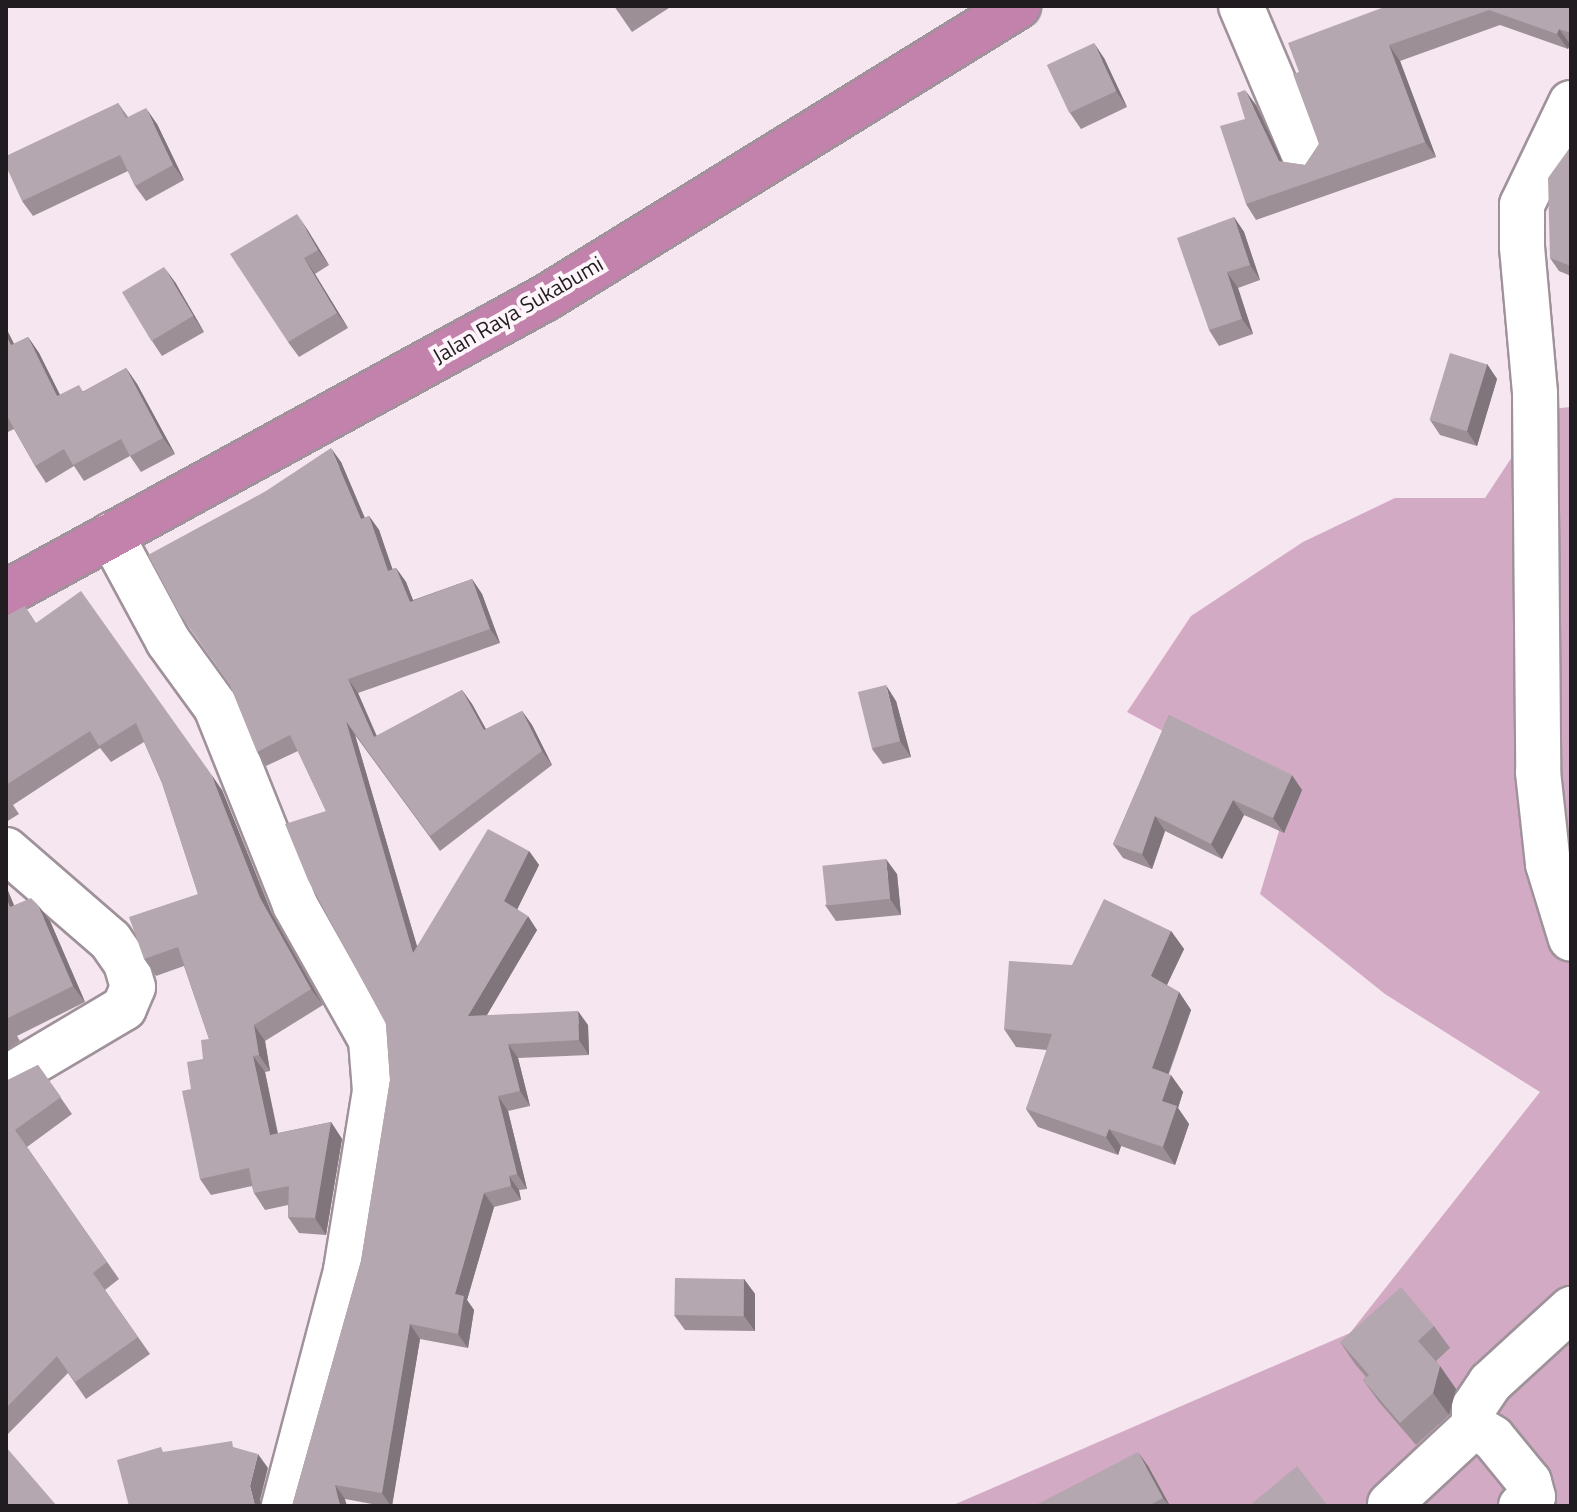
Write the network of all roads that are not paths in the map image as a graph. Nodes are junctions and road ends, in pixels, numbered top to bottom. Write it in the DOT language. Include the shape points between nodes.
graph roads {
  1 [pos="1018,6"];
  2 [pos="1241,6"];
  3 [pos="1571,103"];
  4 [pos="1305,157"];
  5 [pos="111,535"];
  6 [pos="6,593"];
  7 [pos="6,850"];
  8 [pos="1571,939"];
  9 [pos="6,1078"];
  10 [pos="1571,1309"];
  11 [pos="1474,1426"];
  12 [pos="1390,1504"];
  13 [pos="284,1506"];
  14 [pos="1521,1506"];
  1 -- 5 [label="highway, Jalan Raya Sukabumi" via="547,297"];
  2 -- 4 [label="street"];
  3 -- 8 [label="street" via="1522,205 1535,393 1538,772 1548,864"];
  5 -- 6 [label="highway, Jalan Raya Sukabumi"];
  5 -- 13 [label="street" via="168,641 216,707 295,905 371,1040 375,1091 346,1271"];
  7 -- 9 [label="street" via="110,940 126,963 133,987 124,1008"];
  10 -- 11 [label="street" via="1490,1383 1474,1407"];
  11 -- 12 [label="street"];
  11 -- 14 [label="street" via="1493,1438 1529,1482 1533,1497"];
}
